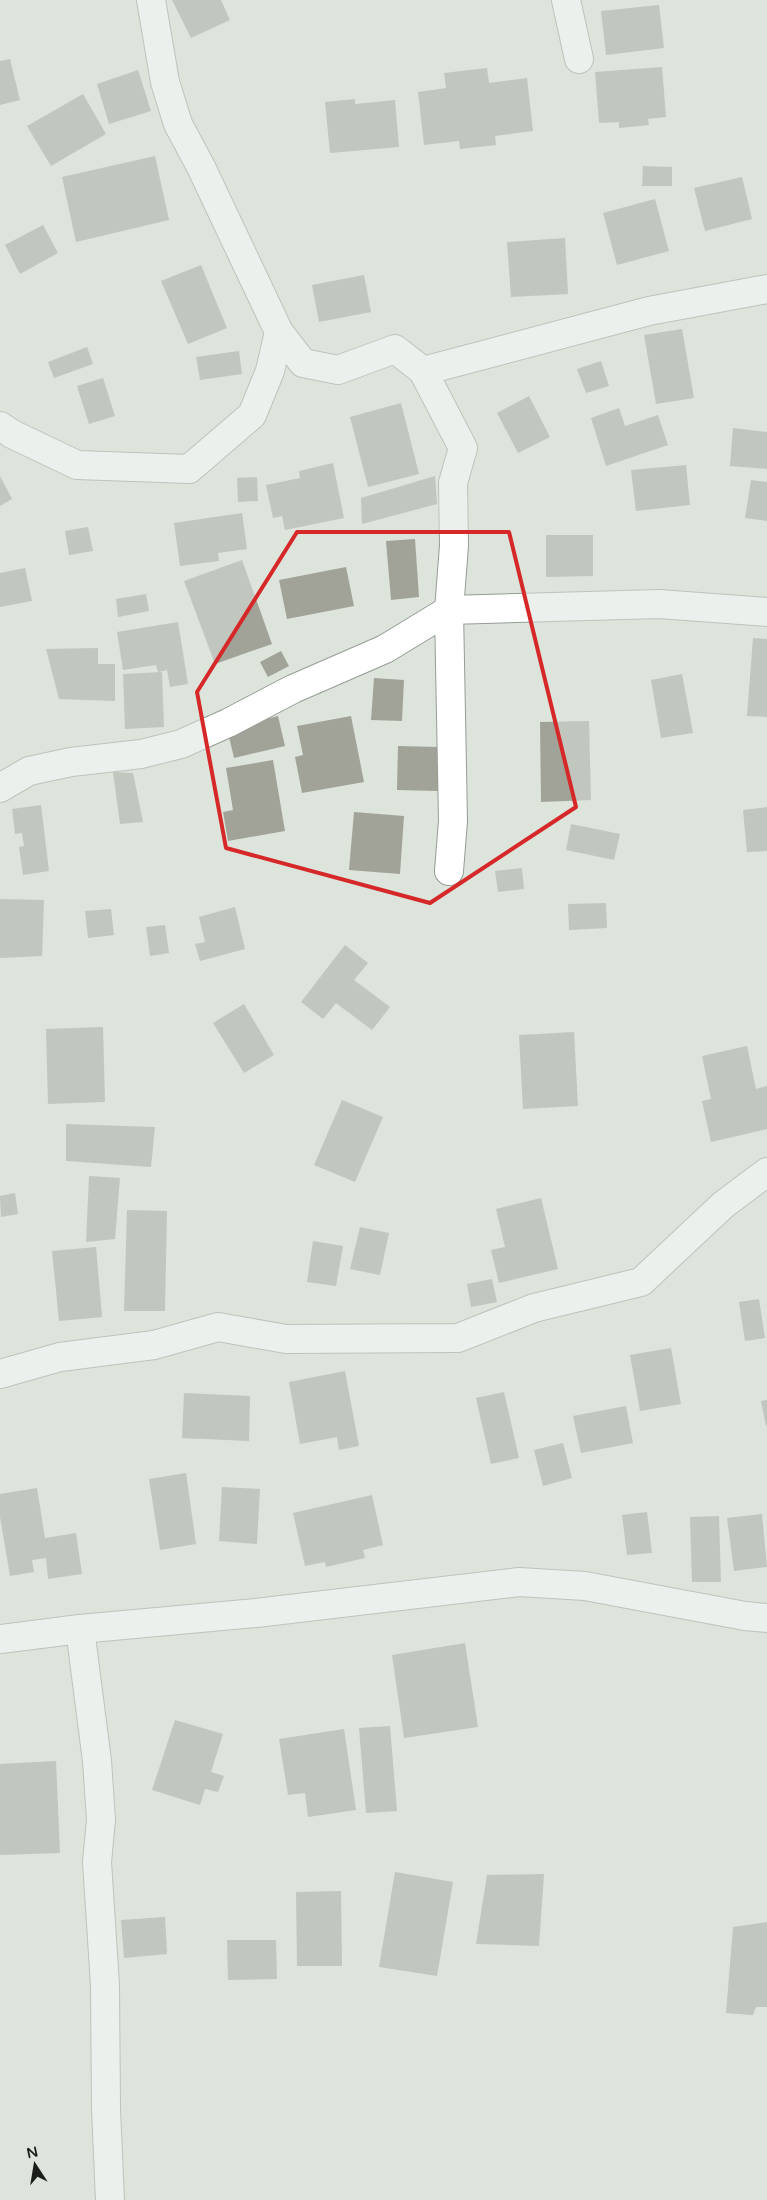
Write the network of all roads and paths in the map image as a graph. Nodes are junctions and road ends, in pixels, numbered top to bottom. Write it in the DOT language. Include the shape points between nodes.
graph roads {
  1 [pos="151,0"];
  2 [pos="566,0"];
  3 [pos="579,58"];
  4 [pos="767,289"];
  5 [pos="279,332"];
  6 [pos="423,371"];
  7 [pos="0,426"];
  8 [pos="449,610"];
  9 [pos="767,612"];
  10 [pos="0,788"];
  11 [pos="449,871"];
  12 [pos="767,1172"];
  13 [pos="0,1374"];
  14 [pos="767,1618"];
  15 [pos="80,1629"];
  16 [pos="0,1639"];
  17 [pos="110,2200"];
  1 -- 5 [label="street" via="165,82 178,124"];
  2 -- 3 [label="street"];
  4 -- 6 [label="street" via="649,311"];
  5 -- 6 [label="street" via="303,363 338,370 395,349"];
  5 -- 7 [label="street" via="270,371 252,415 189,469 77,465"];
  6 -- 8 [label="street" via="463,448 453,483 454,546"];
  8 -- 9 [label="street" via="659,604"];
  8 -- 10 [label="street" via="385,649 293,689 228,724 182,744 141,754 71,762 29,771"];
  8 -- 11 [label="street" via="453,821"];
  12 -- 13 [label="street" via="723,1205 641,1282 534,1308 458,1338 286,1339 218,1327 154,1345 60,1357"];
  14 -- 15 [label="street" via="585,1586 520,1582 256,1613"];
  15 -- 16 [label="street"];
  15 -- 17 [label="street" via="101,1820 98,1862 105,1984"];
}
